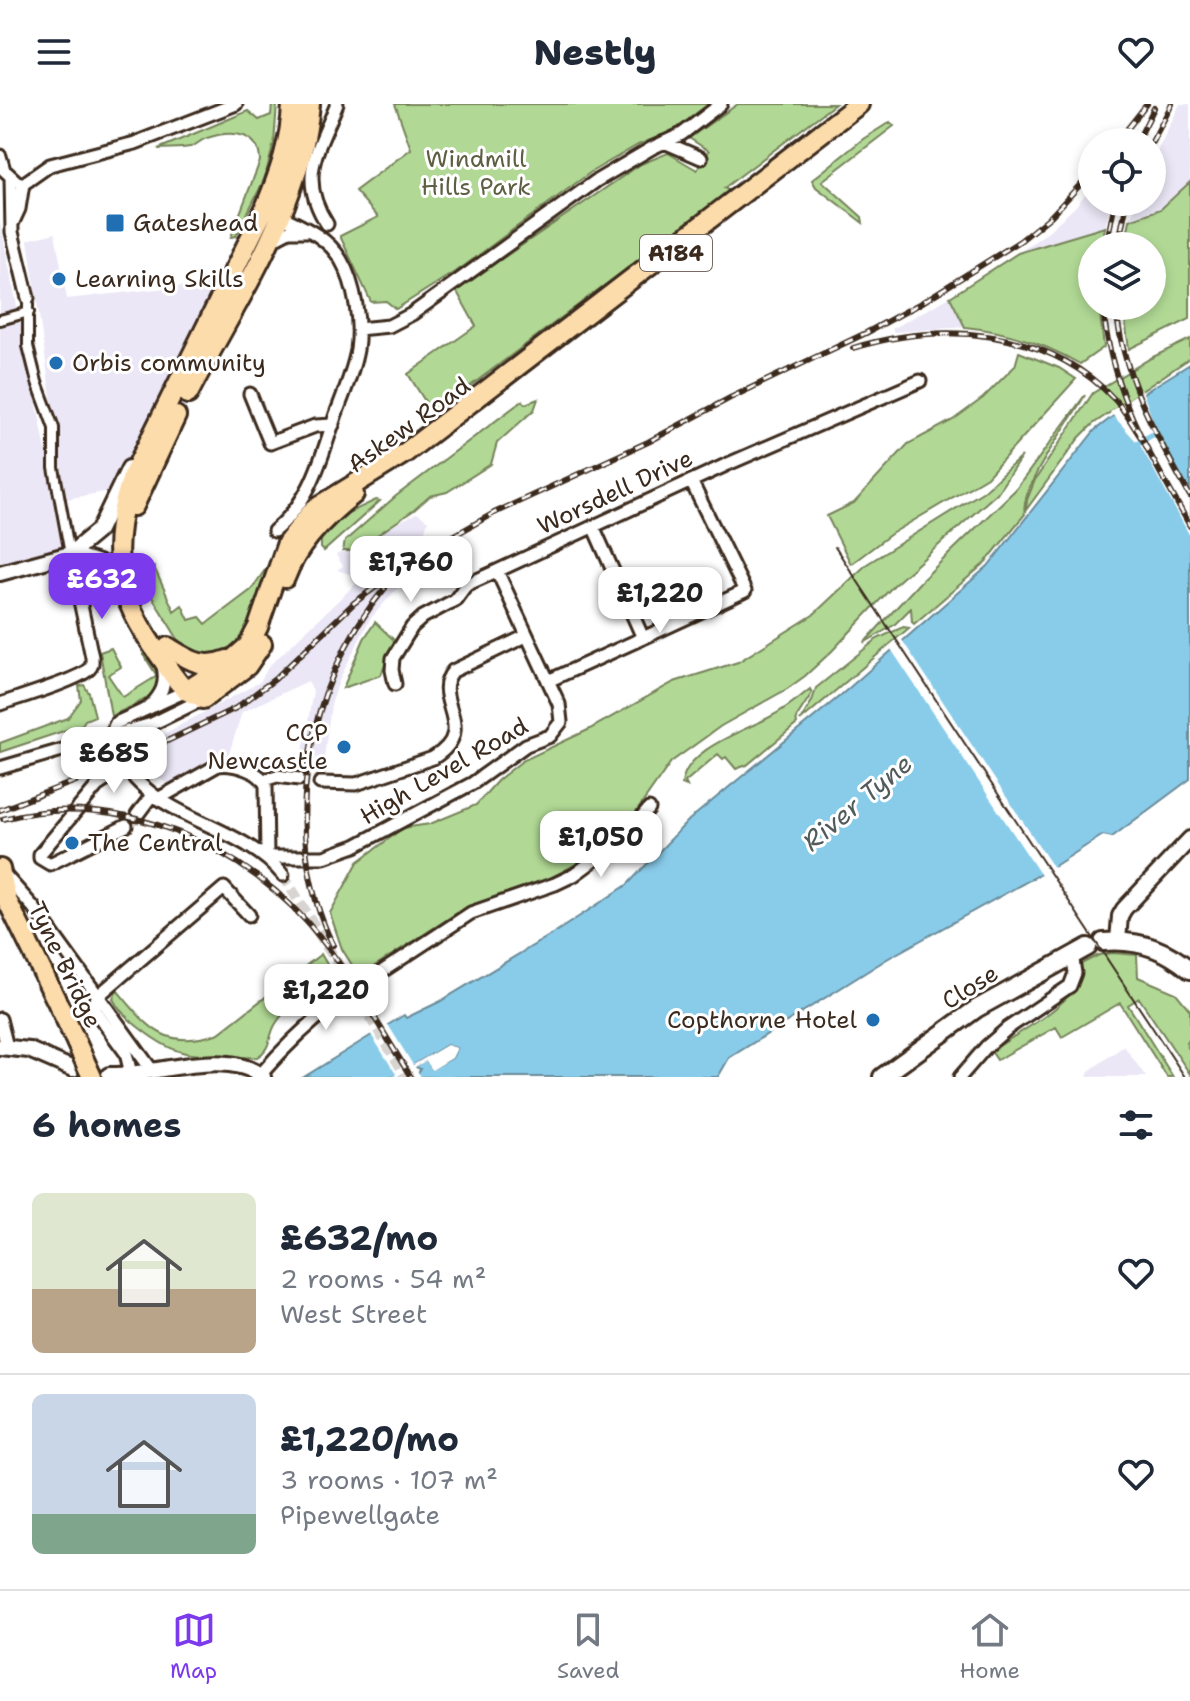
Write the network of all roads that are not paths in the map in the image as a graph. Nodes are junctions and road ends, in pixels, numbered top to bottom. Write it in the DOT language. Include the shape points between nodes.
graph roads {
  1 [pos="236,104"];
  2 [pos="292,104"];
  3 [pos="310,104"];
  4 [pos="337,104"];
  5 [pos="721,104"];
  6 [pos="859,104"];
  7 [pos="870,104"];
  8 [pos="664,142"];
  9 [pos="0,156"];
  10 [pos="701,158"];
  11 [pos="5,173"];
  12 [pos="23,184"];
  13 [pos="291,189"];
  14 [pos="272,212"];
  15 [pos="13,222"];
  16 [pos="327,224"];
  17 [pos="307,229"];
  18 [pos="267,244"];
  19 [pos="28,298"];
  20 [pos="29,312"];
  21 [pos="0,320"];
  22 [pos="358,329"];
  23 [pos="920,381"];
  24 [pos="250,394"];
  25 [pos="168,406"];
  26 [pos="333,425"];
  27 [pos="691,481"];
  28 [pos="593,526"];
  29 [pos="274,531"];
  30 [pos="70,554"];
  31 [pos="497,571"];
  32 [pos="0,573"];
  33 [pos="111,574"];
  34 [pos="77,586"];
  35 [pos="124,592"];
  36 [pos="526,636"];
  37 [pos="643,638"];
  38 [pos="164,653"];
  39 [pos="241,654"];
  40 [pos="548,681"];
  41 [pos="395,684"];
  42 [pos="196,692"];
  43 [pos="0,704"];
  44 [pos="145,710"];
  45 [pos="152,724"];
  46 [pos="113,732"];
  47 [pos="0,768"];
  48 [pos="124,768"];
  49 [pos="299,779"];
  50 [pos="264,780"];
  51 [pos="320,783"];
  52 [pos="155,797"];
  53 [pos="649,809"];
  54 [pos="137,815"];
  55 [pos="126,826"];
  56 [pos="1190,839"];
  57 [pos="267,857"];
  58 [pos="1,870"];
  59 [pos="283,875"];
  60 [pos="4,900"];
  61 [pos="249,915"];
  62 [pos="1103,943"];
  63 [pos="1072,954"];
  64 [pos="1190,970"];
  65 [pos="363,984"];
  66 [pos="347,995"];
  67 [pos="98,996"];
  68 [pos="0,1019"];
  69 [pos="3,1047"];
  70 [pos="73,1069"];
  71 [pos="151,1069"];
  72 [pos="181,1071"];
  73 [pos="131,1074"];
  74 [pos="100,1076"];
  75 [pos="262,1076"];
  76 [pos="882,1077"];
  77 [pos="960,1077"];
  1 -- 12 [label="street" via="135,143 50,165"];
  2 -- 14 [label="highway"];
  3 -- 13 [label="highway" via="304,150"];
  4 -- 16 [label="street" via="311,184"];
  5 -- 8 [label="street"];
  6 -- 39 [label="highway, Askew Road / A184" via="417,444 313,510 287,543 255,634"];
  7 -- 42 [label="highway, Askew Road / A184" via="483,402 341,504 295,555 254,658 237,674"];
  8 -- 10 [label="street"];
  8 -- 22 [label="street" via="596,181 412,314 389,326"];
  9 -- 11 [label="street"];
  11 -- 12 [label="street"];
  11 -- 15 [label="street"];
  12 -- 15 [label="street"];
  13 -- 14 [label="highway"];
  13 -- 17 [label="street" via="293,211"];
  14 -- 17 [label="street"];
  14 -- 18 [label="highway"];
  14 -- 25 [label="highway"];
  15 -- 19 [label="street"];
  17 -- 18 [label="street" via="289,231"];
  17 -- 22 [label="street" via="330,245 345,268"];
  18 -- 38 [label="highway" via="133,508 128,542 132,583"];
  19 -- 20 [label="street"];
  20 -- 21 [label="street"];
  20 -- 30 [label="street" via="28,346 54,428 54,468"];
  22 -- 26 [label="street" via="355,359"];
  23 -- 27 [label="street, Worsdell Drive"];
  24 -- 26 [label="street" via="270,443"];
  25 -- 30 [label="street" via="138,450 99,530"];
  25 -- 35 [label="highway" via="133,474 121,512 117,550"];
  26 -- 29 [label="street" via="311,487"];
  27 -- 28 [label="street, Worsdell Drive"];
  27 -- 37 [label="street" via="745,591"];
  28 -- 31 [label="street, Worsdell Drive"];
  28 -- 37 [label="street"];
  30 -- 32 [label="street"];
  30 -- 33 [label="street" via="98,563"];
  30 -- 34 [label="street"];
  31 -- 36 [label="street"];
  31 -- 41 [label="street, Worsdell Drive" via="466,585 455,600 412,627 393,658"];
  33 -- 34 [label="street" via="94,572"];
  33 -- 35 [label="street"];
  34 -- 43 [label="street" via="91,665 70,679"];
  35 -- 38 [label="highway" via="139,626"];
  36 -- 40 [label="street"];
  36 -- 51 [label="street" via="449,676 446,690 455,725 443,752 356,784"];
  37 -- 40 [label="street"];
  38 -- 39 [label="highway" via="207,666"];
  38 -- 42 [label="highway"];
  38 -- 44 [label="street" via="164,686"];
  39 -- 42 [label="highway, Askew Road / A184"];
  40 -- 57 [label="street, High Level Road" via="561,712 561,722 550,736 347,850 313,858"];
  42 -- 44 [label="street, Askew Road / A184"];
  42 -- 45 [label="street, Askew Road / A184"];
  44 -- 46 [label="street, Askew Road / A184" via="120,720"];
  45 -- 46 [label="street, Askew Road / A184"];
  45 -- 48 [label="street" via="128,750"];
  46 -- 47 [label="street, Askew Road"];
  46 -- 48 [label="street"];
  48 -- 52 [label="street"];
  48 -- 55 [label="street" via="97,786 40,854 50,864"];
  49 -- 50 [label="street"];
  50 -- 52 [label="street" via="228,764 218,765"];
  50 -- 57 [label="street"];
  52 -- 54 [label="street"];
  52 -- 57 [label="street"];
  53 -- 65 [label="street" via="624,838 574,875 471,913"];
  56 -- 62 [label="street" via="1124,909"];
  57 -- 59 [label="street"];
  58 -- 60 [label="highway, Tyne Bridge"];
  58 -- 67 [label="street"];
  60 -- 74 [label="highway, Tyne Bridge, bridge"];
  61 -- 67 [label="street" via="224,888"];
  62 -- 63 [label="main road, Close"];
  62 -- 64 [label="main road" via="1147,944"];
  63 -- 76 [label="main road, Close" via="976,1009"];
  63 -- 77 [label="street" via="1075,973 1070,986 1008,1028"];
  66 -- 75 [label="street" via="286,1044"];
  67 -- 71 [label="street"];
  67 -- 73 [label="street" via="95,1011 126,1053"];
  68 -- 69 [label="street"];
  69 -- 70 [label="street" via="29,1050"];
  71 -- 72 [label="street"];
  71 -- 73 [label="street"];
  72 -- 75 [label="street" via="246,1067"];
  73 -- 74 [label="street"];
}
